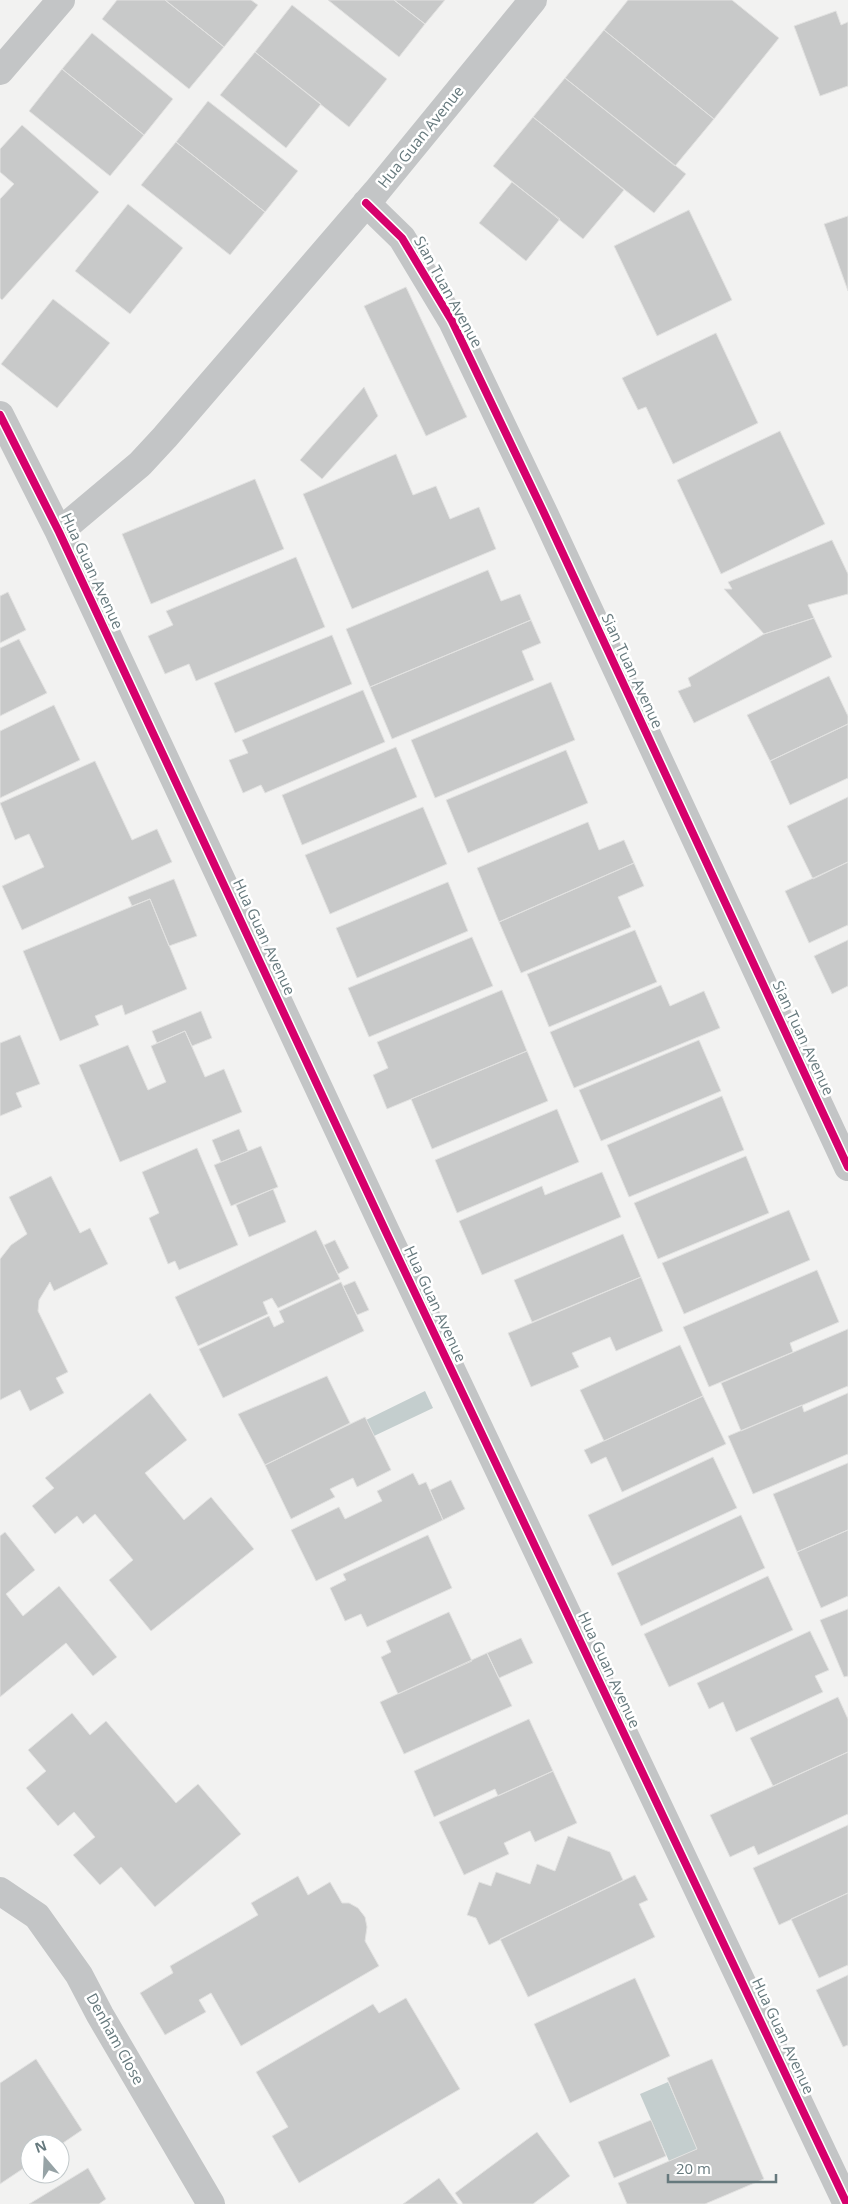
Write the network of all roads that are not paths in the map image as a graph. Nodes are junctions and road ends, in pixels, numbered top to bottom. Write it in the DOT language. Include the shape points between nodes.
graph roads {
  1 [pos="60,0"];
  2 [pos="534,0"];
  3 [pos="0,71"];
  4 [pos="366,203"];
  5 [pos="0,415"];
  6 [pos="59,532"];
  7 [pos="848,1167"];
  8 [pos="0,1890"];
  9 [pos="211,2204"];
  10 [pos="847,2204"];
  1 -- 3 [label="street"];
  2 -- 4 [label="street, Hua Guan Avenue"];
  4 -- 6 [label="street, Hua Guan Avenue" via="140,464"];
  4 -- 7 [label="street, Sian Tuan Avenue" via="402,238 452,321"];
  5 -- 6 [label="street, Hua Guan Avenue"];
  6 -- 10 [label="street, Hua Guan Avenue"];
  8 -- 9 [label="street, Denham Close" via="37,1916 79,1975"];
}
